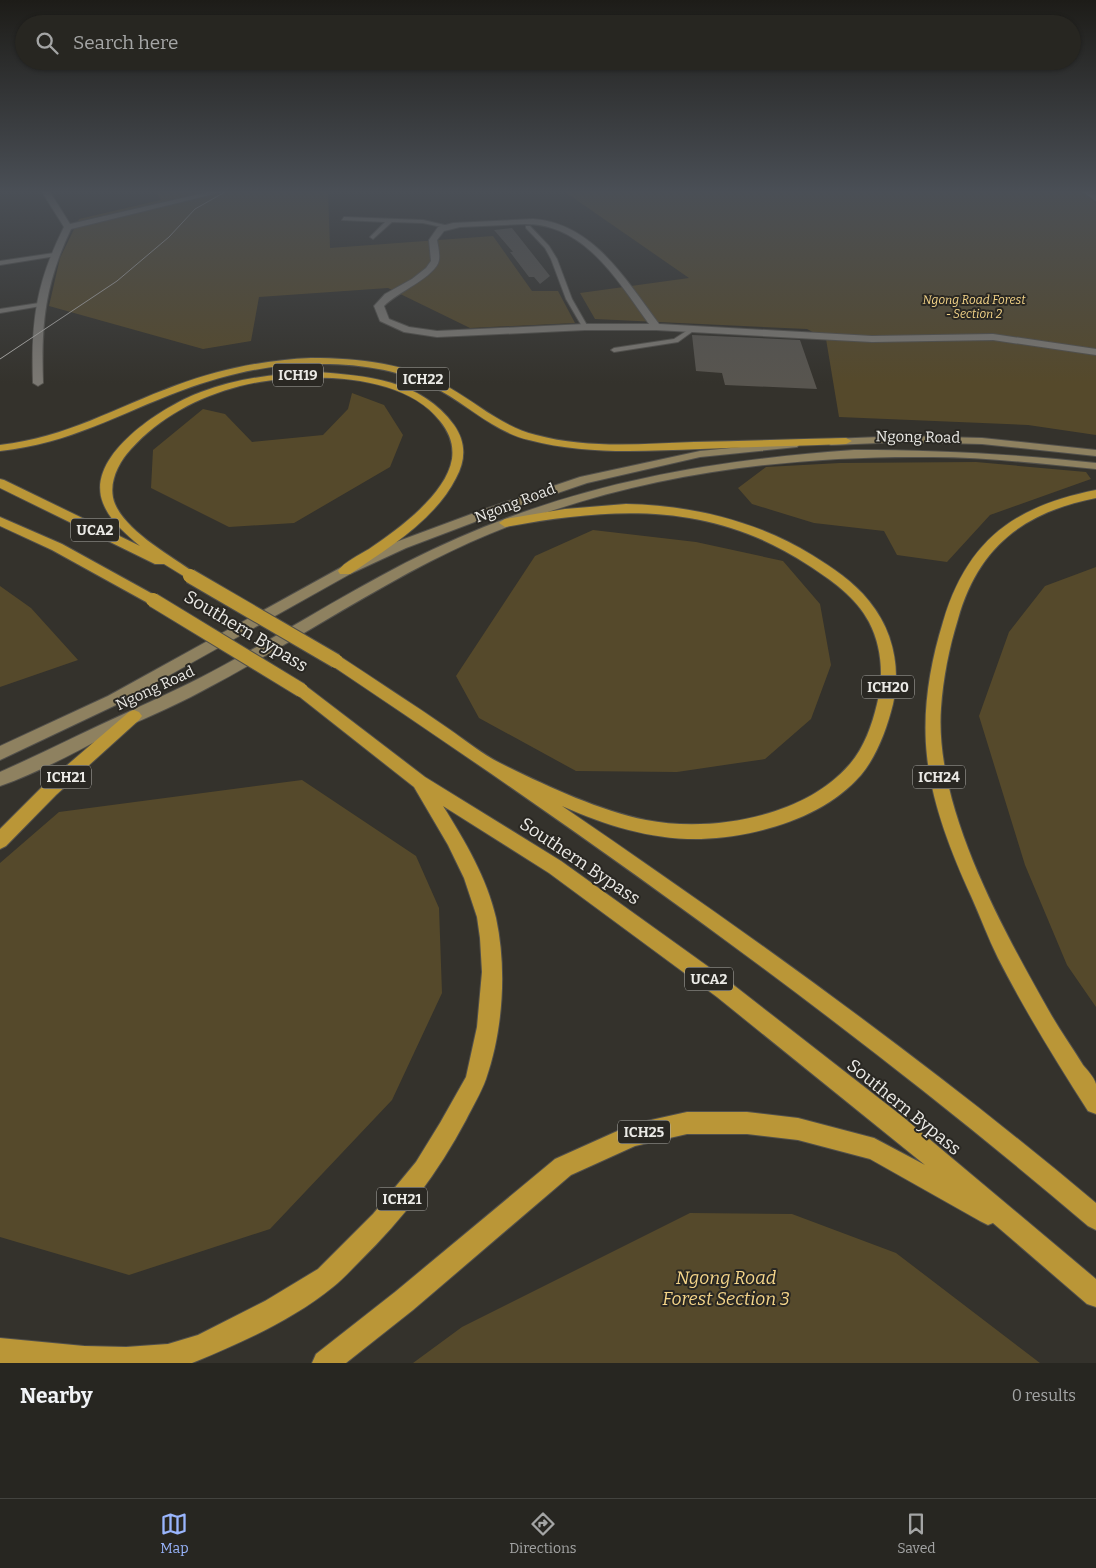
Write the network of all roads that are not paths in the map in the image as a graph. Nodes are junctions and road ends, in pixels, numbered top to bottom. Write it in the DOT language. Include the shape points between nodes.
graph roads {
  1 [pos="54,255"];
  2 [pos="50,256"];
  3 [pos="434,256"];
  4 [pos="552,256"];
  5 [pos="598,256"];
  6 [pos="0,263"];
  7 [pos="38,305"];
  8 [pos="0,311"];
  9 [pos="585,327"];
  10 [pos="656,328"];
  11 [pos="693,329"];
  12 [pos="614,350"];
  13 [pos="1096,352"];
  14 [pos="38,383"];
  15 [pos="846,441"];
  16 [pos="0,448"];
  17 [pos="1096,453"];
  18 [pos="1096,466"];
  19 [pos="0,483"];
  20 [pos="1096,494"];
  21 [pos="0,521"];
  22 [pos="505,523"];
  23 [pos="0,528"];
  24 [pos="22,532"];
  25 [pos="345,571"];
  26 [pos="190,576"];
  27 [pos="134,716"];
  28 [pos="0,754"];
  29 [pos="497,770"];
  30 [pos="0,780"];
  31 [pos="419,782"];
  32 [pos="0,841"];
  33 [pos="1096,1103"];
  34 [pos="1096,1218"];
  35 [pos="1016,1228"];
  36 [pos="1096,1295"];
  37 [pos="0,1351"];
  38 [pos="325,1363"];
  1 -- 7 [label="street"];
  2 -- 6 [label="lane"];
  3 -- 9 [label="street" via="429,270 388,296 379,306 386,321 407,330 437,334"];
  4 -- 9 [label="lane"];
  5 -- 10 [label="street"];
  7 -- 8 [label="lane"];
  7 -- 14 [label="street"];
  9 -- 10 [label="street"];
  10 -- 11 [label="street"];
  11 -- 12 [label="lane" via="676,341"];
  11 -- 13 [label="street" via="872,339 993,337"];
  15 -- 16 [label="highway, ICH22" via="623,448 556,444 527,437 496,424 444,388 410,374 364,363 313,361 245,368 178,388 103,422 70,433"];
  15 -- 17 [label="main road, Ngong Road" via="982,441"];
  15 -- 25 [label="main road, Ngong Road" via="700,454 584,480 401,545"];
  18 -- 22 [label="main road, Ngong Road" via="961,454 813,455 721,465 645,479 550,506"];
  19 -- 26 [label="highway, Southern Bypass / UCA2"];
  20 -- 33 [label="highway, ICH24" via="1066,500 1031,515 1003,532 978,560 957,597 944,645 933,709 936,765 946,808 967,867 1004,950 1046,1026"];
  21 -- 24 [label="highway, Southern Bypass / UCA2"];
  22 -- 27 [label="main road, Ngong Road" via="368,588 195,688"];
  22 -- 29 [label="highway, ICH20" via="588,509 642,508 694,515 775,539 848,587 871,613 890,664 887,697 880,723 855,771 831,792 778,819 733,828 649,828 588,808"];
  23 -- 24 [label="highway"];
  24 -- 31 [label="highway, Southern Bypass / UCA2, bridge" via="57,547 153,600 301,690"];
  25 -- 26 [label="highway, ICH19" via="405,528 428,507 455,471 457,440 437,411 407,391 366,379 311,374 235,385 186,403 139,431 114,461 108,476 107,494 116,516 126,528"];
  25 -- 28 [label="main road, Ngong Road" via="112,700"];
  26 -- 29 [label="highway, Southern Bypass / UCA2, bridge" via="336,661"];
  27 -- 30 [label="main road, Ngong Road"];
  27 -- 32 [label="highway, ICH21" via="50,790"];
  29 -- 34 [label="highway, Southern Bypass / UCA2" via="852,1022"];
  31 -- 35 [label="highway, Southern Bypass / UCA2" via="555,867 724,990 896,1125"];
  31 -- 37 [label="highway, ICH21" via="470,872 485,913 492,962 488,1014 475,1079 448,1133 418,1180 377,1230 324,1279 214,1341 169,1357 115,1362 52,1359"];
  35 -- 36 [label="highway, Southern Bypass / UCA2"];
  35 -- 38 [label="highway, ICH25" via="874,1149 798,1129 747,1123 687,1123 633,1135 563,1167"];
}
